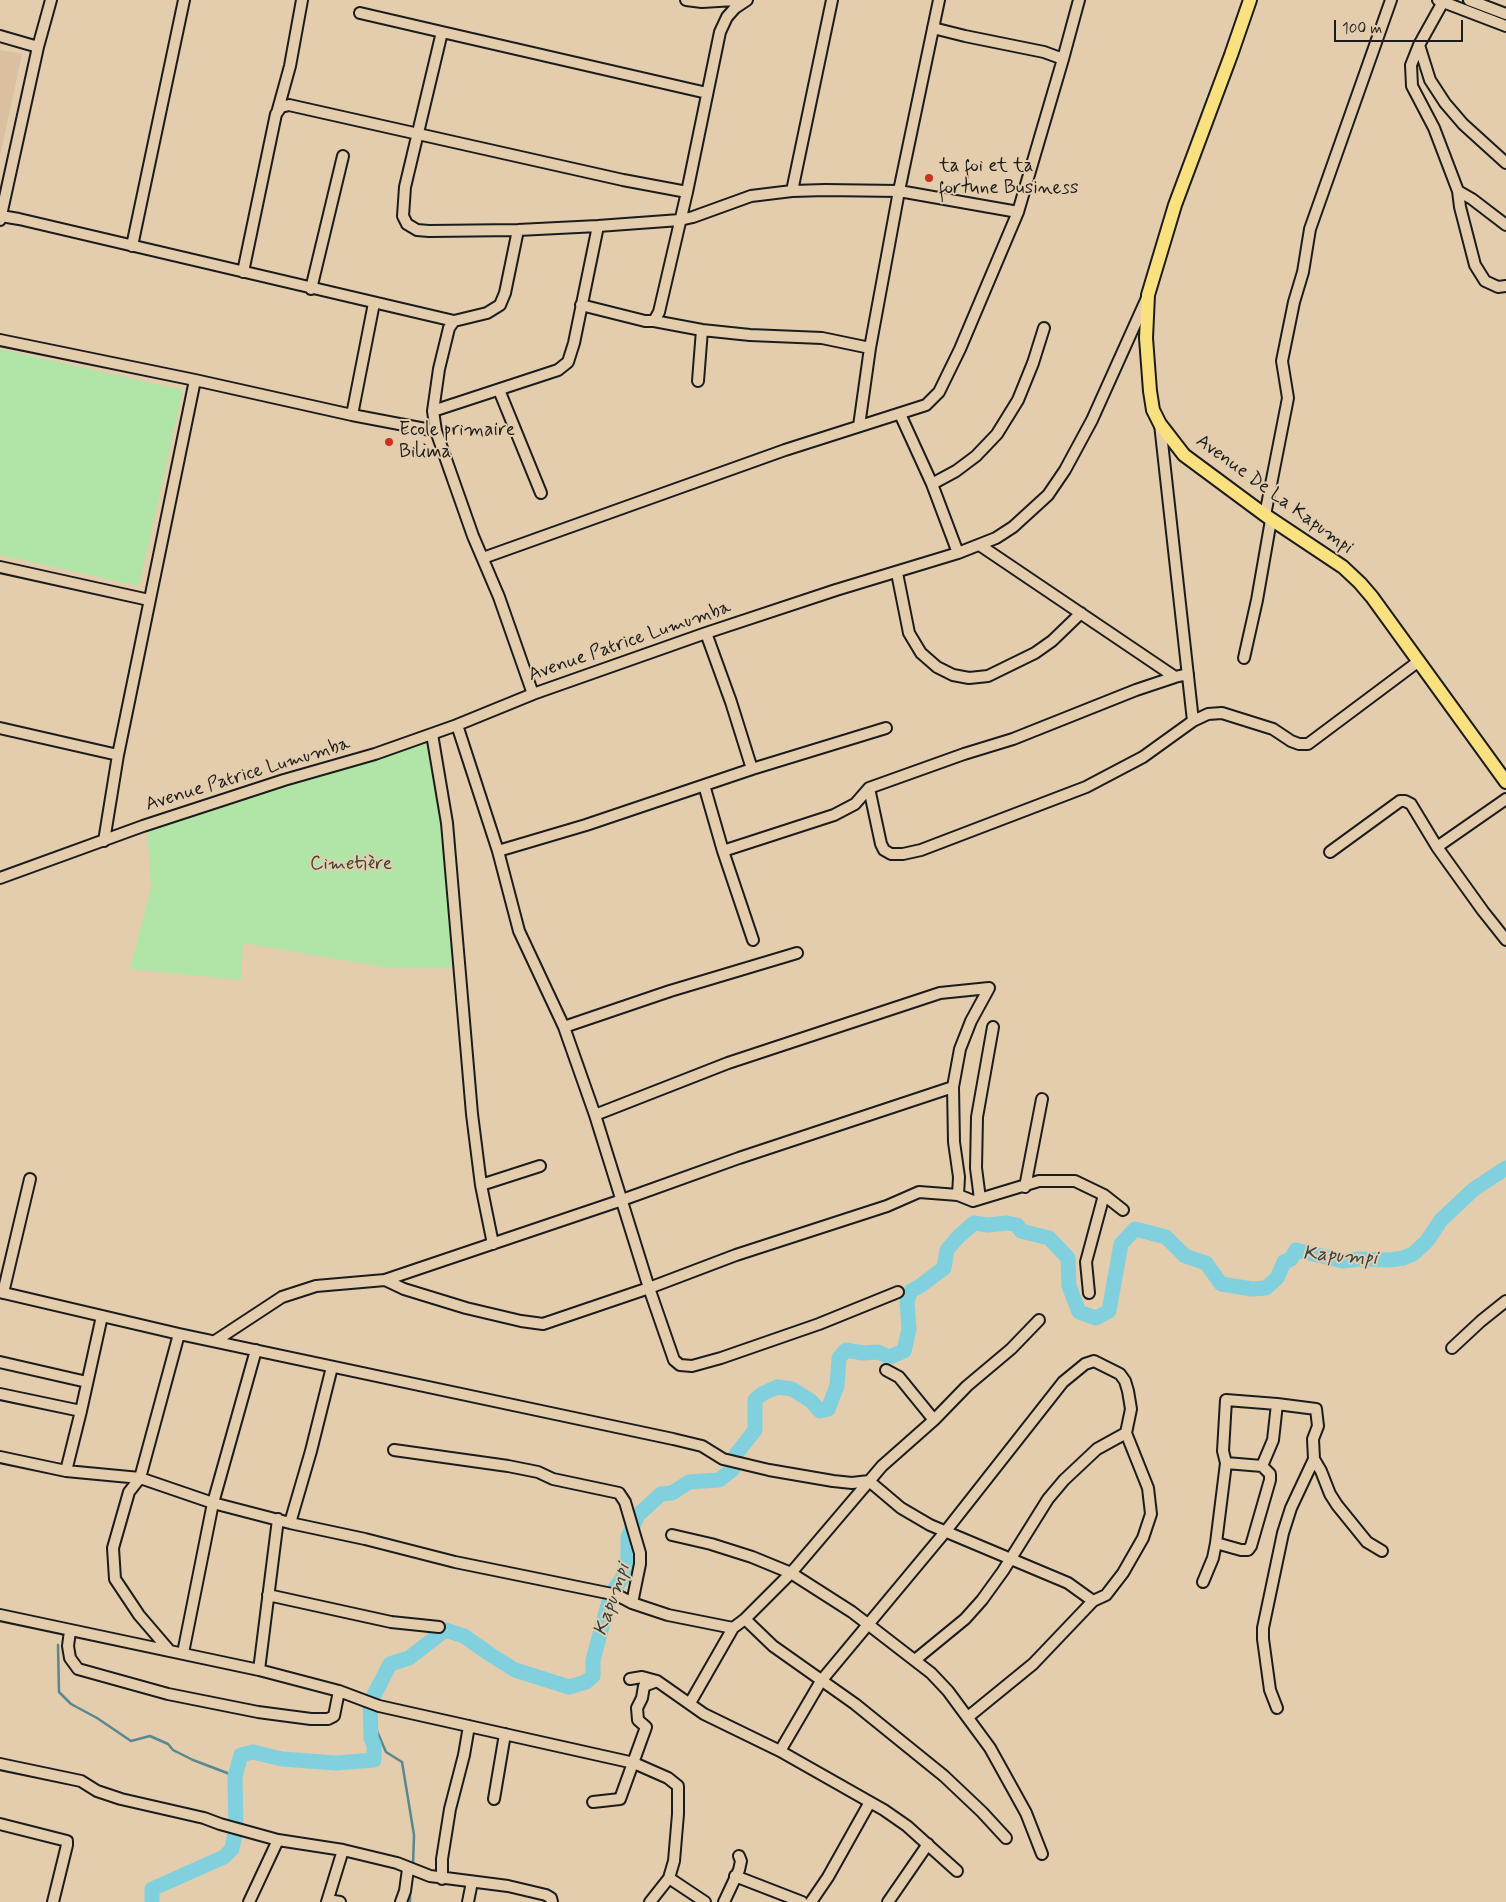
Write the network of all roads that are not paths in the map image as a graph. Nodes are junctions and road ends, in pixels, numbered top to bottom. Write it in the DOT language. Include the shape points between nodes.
graph roads {
  1 [pos="51,0"];
  2 [pos="184,0"];
  3 [pos="302,0"];
  4 [pos="686,0"];
  5 [pos="735,0"];
  6 [pos="746,0"];
  7 [pos="832,0"];
  8 [pos="939,0"];
  9 [pos="1079,0"];
  10 [pos="1250,0"];
  11 [pos="1391,0"];
  12 [pos="1468,0"];
  13 [pos="1441,1"];
  14 [pos="1458,4"];
  15 [pos="360,13"];
  16 [pos="1506,14"];
  17 [pos="1506,26"];
  18 [pos="933,28"];
  19 [pos="442,32"];
  20 [pos="0,36"];
  21 [pos="1419,44"];
  22 [pos="38,47"];
  23 [pos="1063,60"];
  24 [pos="707,93"];
  25 [pos="276,114"];
  26 [pos="418,134"];
  27 [pos="343,156"];
  28 [pos="1506,163"];
  29 [pos="792,191"];
  30 [pos="898,191"];
  31 [pos="1458,191"];
  32 [pos="688,192"];
  33 [pos="1018,212"];
  34 [pos="0,218"];
  35 [pos="680,220"];
  36 [pos="1506,225"];
  37 [pos="598,226"];
  38 [pos="518,230"];
  39 [pos="132,246"];
  40 [pos="243,272"];
  41 [pos="1506,286"];
  42 [pos="311,288"];
  43 [pos="1148,295"];
  44 [pos="374,303"];
  45 [pos="581,305"];
  46 [pos="454,321"];
  47 [pos="654,321"];
  48 [pos="1044,328"];
  49 [pos="702,330"];
  50 [pos="0,340"];
  51 [pos="870,348"];
  52 [pos="195,380"];
  53 [pos="698,381"];
  54 [pos="499,390"];
  55 [pos="433,410"];
  56 [pos="900,414"];
  57 [pos="352,415"];
  58 [pos="1160,424"];
  59 [pos="859,426"];
  60 [pos="436,430"];
  61 [pos="932,484"];
  62 [pos="541,493"];
  63 [pos="1268,518"];
  64 [pos="980,546"];
  65 [pos="958,554"];
  66 [pos="483,558"];
  67 [pos="0,568"];
  68 [pos="897,573"];
  69 [pos="149,600"];
  70 [pos="1081,613"];
  71 [pos="706,633"];
  72 [pos="1244,658"];
  73 [pos="1419,660"];
  74 [pos="1188,674"];
  75 [pos="1175,676"];
  76 [pos="533,694"];
  77 [pos="1193,721"];
  78 [pos="457,725"];
  79 [pos="0,728"];
  80 [pos="886,728"];
  81 [pos="432,734"];
  82 [pos="118,755"];
  83 [pos="752,769"];
  84 [pos="1506,782"];
  85 [pos="704,785"];
  86 [pos="870,788"];
  87 [pos="1506,799"];
  88 [pos="104,841"];
  89 [pos="1437,847"];
  90 [pos="498,851"];
  91 [pos="723,851"];
  92 [pos="1330,852"];
  93 [pos="0,878"];
  94 [pos="753,940"];
  95 [pos="1506,940"];
  96 [pos="797,953"];
  97 [pos="564,1027"];
  98 [pos="993,1027"];
  99 [pos="953,1087"];
  100 [pos="1042,1099"];
  101 [pos="595,1115"];
  102 [pos="540,1166"];
  103 [pos="30,1179"];
  104 [pos="482,1185"];
  105 [pos="1025,1187"];
  106 [pos="958,1195"];
  107 [pos="1104,1195"];
  108 [pos="980,1199"];
  109 [pos="622,1200"];
  110 [pos="1123,1210"];
  111 [pos="493,1244"];
  112 [pos="385,1280"];
  113 [pos="649,1288"];
  114 [pos="2,1292"];
  115 [pos="898,1292"];
  116 [pos="1089,1293"];
  117 [pos="1506,1301"];
  118 [pos="102,1316"];
  119 [pos="1039,1320"];
  120 [pos="179,1334"];
  121 [pos="215,1341"];
  122 [pos="1452,1348"];
  123 [pos="256,1350"];
  124 [pos="0,1362"];
  125 [pos="332,1367"];
  126 [pos="886,1370"];
  127 [pos="87,1382"];
  128 [pos="0,1394"];
  129 [pos="1277,1404"];
  130 [pos="81,1411"];
  131 [pos="934,1420"];
  132 [pos="1126,1433"];
  133 [pos="394,1450"];
  134 [pos="0,1457"];
  135 [pos="1314,1459"];
  136 [pos="1226,1463"];
  137 [pos="1262,1466"];
  138 [pos="66,1471"];
  139 [pos="140,1478"];
  140 [pos="869,1481"];
  141 [pos="213,1503"];
  142 [pos="278,1519"];
  143 [pos="290,1523"];
  144 [pos="945,1532"];
  145 [pos="672,1535"];
  146 [pos="1216,1543"];
  147 [pos="1382,1551"];
  148 [pos="1010,1559"];
  149 [pos="790,1573"];
  150 [pos="1203,1582"];
  151 [pos="268,1595"];
  152 [pos="1094,1601"];
  153 [pos="632,1603"];
  154 [pos="0,1615"];
  155 [pos="745,1619"];
  156 [pos="869,1624"];
  157 [pos="439,1627"];
  158 [pos="733,1628"];
  159 [pos="70,1631"];
  160 [pos="169,1650"];
  161 [pos="183,1653"];
  162 [pos="916,1660"];
  163 [pos="259,1670"];
  164 [pos="630,1679"];
  165 [pos="657,1681"];
  166 [pos="821,1681"];
  167 [pos="339,1691"];
  168 [pos="690,1703"];
  169 [pos="1277,1708"];
  170 [pos="968,1717"];
  171 [pos="468,1726"];
  172 [pos="505,1734"];
  173 [pos="780,1751"];
  174 [pos="634,1763"];
  175 [pos="0,1764"];
  176 [pos="494,1799"];
  177 [pos="592,1802"];
  178 [pos="870,1802"];
  179 [pos="0,1824"];
  180 [pos="1006,1838"];
  181 [pos="278,1840"];
  182 [pos="928,1844"];
  183 [pos="343,1850"];
  184 [pos="1042,1854"];
  185 [pos="739,1856"];
  186 [pos="408,1868"];
  187 [pos="957,1870"];
  188 [pos="735,1876"];
  189 [pos="669,1878"];
  190 [pos="442,1879"];
  191 [pos="472,1882"];
  192 [pos="328,1901"];
  193 [pos="53,1902"];
  194 [pos="249,1902"];
  195 [pos="340,1902"];
  196 [pos="401,1902"];
  197 [pos="468,1902"];
  198 [pos="552,1902"];
  199 [pos="650,1902"];
  200 [pos="705,1902"];
  201 [pos="724,1902"];
  202 [pos="802,1902"];
  203 [pos="811,1902"];
  204 [pos="888,1902"];
  1 -- 22 [label="street"];
  2 -- 39 [label="street"];
  3 -- 25 [label="street" via="290,66"];
  4 -- 5 [label="street"];
  6 -- 24 [label="street" via="727,17 720,32"];
  7 -- 29 [label="street"];
  8 -- 18 [label="street"];
  9 -- 23 [label="street"];
  10 -- 43 [label="main road, Avenue De La Kapumpi" via="1175,205"];
  11 -- 63 [label="street" via="1310,229 1282,361 1288,398"];
  12 -- 16 [label="street"];
  13 -- 14 [label="street"];
  13 -- 21 [label="street"];
  14 -- 17 [label="street"];
  15 -- 19 [label="street"];
  18 -- 23 [label="street" via="1044,52"];
  18 -- 30 [label="street"];
  19 -- 24 [label="street"];
  19 -- 26 [label="street"];
  20 -- 22 [label="street"];
  21 -- 28 [label="street" via="1430,80 1445,103"];
  21 -- 31 [label="street" via="1411,65 1412,86 1434,128"];
  22 -- 34 [label="street"];
  23 -- 33 [label="street"];
  24 -- 32 [label="street"];
  25 -- 26 [label="street" via="281,107 289,105"];
  25 -- 40 [label="street"];
  26 -- 32 [label="street"];
  26 -- 38 [label="street" via="404,195 403,216 407,224 417,230 429,231"];
  27 -- 42 [label="street"];
  29 -- 30 [label="street"];
  29 -- 35 [label="street" via="751,196"];
  30 -- 33 [label="street"];
  30 -- 51 [label="street"];
  31 -- 36 [label="street"];
  31 -- 41 [label="street" via="1475,265 1485,281"];
  32 -- 35 [label="street"];
  33 -- 56 [label="street" via="939,392 926,405"];
  34 -- 39 [label="street"];
  35 -- 37 [label="street"];
  35 -- 47 [label="street" via="659,312"];
  37 -- 38 [label="street"];
  37 -- 45 [label="street"];
  38 -- 46 [label="street" via="500,305 487,313"];
  39 -- 40 [label="street"];
  40 -- 42 [label="street"];
  42 -- 44 [label="street"];
  43 -- 58 [label="main road, Avenue De La Kapumpi" via="1150,391 1153,410"];
  43 -- 64 [label="street, Avenue Patrice Lumumba" via="1092,420 1065,470 1048,495 1030,512"];
  44 -- 46 [label="street"];
  44 -- 57 [label="street"];
  45 -- 47 [label="street"];
  45 -- 54 [label="street" via="568,362 558,370"];
  46 -- 55 [label="street" via="446,337"];
  47 -- 49 [label="street"];
  48 -- 61 [label="street" via="1018,400 997,434 976,456"];
  49 -- 51 [label="street" via="750,336 822,338"];
  49 -- 53 [label="street"];
  50 -- 52 [label="street"];
  51 -- 59 [label="street"];
  52 -- 57 [label="street"];
  52 -- 69 [label="street"];
  54 -- 55 [label="street"];
  54 -- 62 [label="street"];
  55 -- 60 [label="street"];
  56 -- 59 [label="street"];
  56 -- 61 [label="street"];
  57 -- 60 [label="street"];
  58 -- 63 [label="main road, Avenue De La Kapumpi" via="1184,455"];
  58 -- 74 [label="street"];
  59 -- 66 [label="street"];
  60 -- 66 [label="street"];
  61 -- 65 [label="street"];
  63 -- 72 [label="street" via="1257,600"];
  63 -- 73 [label="main road, Avenue De La Kapumpi" via="1343,567 1372,597"];
  64 -- 65 [label="street, Avenue Patrice Lumumba"];
  64 -- 70 [label="street"];
  65 -- 68 [label="street, Avenue Patrice Lumumba"];
  66 -- 76 [label="street"];
  67 -- 69 [label="street"];
  68 -- 70 [label="street" via="909,633 921,653 953,676 988,676 1041,649"];
  68 -- 71 [label="street, Avenue Patrice Lumumba"];
  69 -- 82 [label="street"];
  70 -- 75 [label="street"];
  71 -- 76 [label="street, Avenue Patrice Lumumba"];
  71 -- 83 [label="street"];
  73 -- 77 [label="street" via="1308,744 1299,744 1273,729 1222,713 1208,714"];
  73 -- 84 [label="main road, Avenue De La Kapumpi"];
  74 -- 75 [label="street"];
  74 -- 77 [label="street"];
  75 -- 86 [label="street" via="1013,739"];
  76 -- 78 [label="street, Avenue Patrice Lumumba"];
  77 -- 86 [label="street" via="1143,756 1086,787 903,854 891,854 881,844"];
  78 -- 81 [label="street, Avenue Patrice Lumumba"];
  78 -- 90 [label="street"];
  79 -- 82 [label="street"];
  80 -- 83 [label="street"];
  81 -- 88 [label="street, Avenue Patrice Lumumba"];
  81 -- 104 [label="street" via="448,823 471,1095"];
  82 -- 88 [label="street"];
  83 -- 85 [label="street"];
  85 -- 90 [label="street" via="586,826"];
  85 -- 91 [label="street"];
  86 -- 91 [label="street" via="854,804 834,815"];
  87 -- 89 [label="street"];
  88 -- 93 [label="street, Avenue Patrice Lumumba"];
  89 -- 92 [label="street" via="1410,804 1400,801"];
  89 -- 95 [label="street"];
  90 -- 97 [label="street" via="519,931"];
  91 -- 94 [label="street"];
  96 -- 97 [label="street" via="670,990"];
  97 -- 101 [label="street"];
  98 -- 108 [label="street" via="977,1117 976,1168"];
  99 -- 101 [label="street" via="960,1049 989,988 940,993 728,1063"];
  99 -- 106 [label="street"];
  99 -- 109 [label="street"];
  100 -- 105 [label="street"];
  101 -- 109 [label="street"];
  102 -- 104 [label="street"];
  103 -- 114 [label="street"];
  104 -- 111 [label="street"];
  105 -- 107 [label="street" via="1039,1181 1075,1181"];
  105 -- 108 [label="street"];
  106 -- 108 [label="street" via="972,1201"];
  106 -- 113 [label="street" via="919,1192"];
  107 -- 110 [label="street"];
  107 -- 116 [label="street" via="1086,1262"];
  109 -- 111 [label="street"];
  109 -- 113 [label="street"];
  111 -- 112 [label="street"];
  112 -- 113 [label="street" via="466,1308 521,1322 543,1324"];
  112 -- 121 [label="street" via="316,1286 282,1297"];
  113 -- 115 [label="street" via="674,1360 680,1365 692,1366 819,1324"];
  114 -- 118 [label="street"];
  117 -- 122 [label="street"];
  118 -- 120 [label="street"];
  118 -- 127 [label="street"];
  119 -- 131 [label="street"];
  120 -- 121 [label="street"];
  120 -- 139 [label="street"];
  121 -- 123 [label="street"];
  123 -- 125 [label="street"];
  123 -- 141 [label="street"];
  124 -- 127 [label="street"];
  125 -- 140 [label="street" via="702,1446 723,1459 749,1465 833,1481"];
  125 -- 143 [label="street" via="312,1451"];
  126 -- 131 [label="street" via="905,1383"];
  127 -- 130 [label="street"];
  128 -- 130 [label="street"];
  129 -- 135 [label="street" via="1316,1409 1318,1426 1313,1439"];
  129 -- 136 [label="street" via="1226,1400"];
  129 -- 137 [label="street" via="1273,1440"];
  130 -- 138 [label="street"];
  131 -- 140 [label="street"];
  132 -- 144 [label="street" via="1131,1409 1125,1381 1120,1374 1104,1365 1094,1361 1085,1364 1063,1382"];
  132 -- 148 [label="street" via="1097,1449 1064,1480"];
  132 -- 152 [label="street" via="1148,1488 1151,1514 1143,1538 1123,1573 1106,1595"];
  133 -- 153 [label="street" via="508,1466 619,1493 626,1502 640,1553"];
  134 -- 138 [label="street"];
  135 -- 147 [label="street" via="1337,1506 1367,1542"];
  135 -- 169 [label="street" via="1283,1533 1263,1628 1270,1690"];
  136 -- 137 [label="street"];
  136 -- 146 [label="street"];
  137 -- 146 [label="street" via="1270,1474 1270,1480 1251,1546 1248,1550 1241,1550"];
  138 -- 139 [label="street"];
  139 -- 141 [label="street"];
  139 -- 160 [label="street" via="129,1492 113,1548 114,1579"];
  140 -- 144 [label="street" via="901,1508"];
  140 -- 149 [label="street"];
  141 -- 142 [label="street"];
  141 -- 161 [label="street"];
  142 -- 143 [label="street"];
  142 -- 151 [label="street"];
  143 -- 153 [label="street" via="455,1562 617,1595"];
  144 -- 148 [label="street"];
  144 -- 156 [label="street"];
  145 -- 149 [label="street" via="736,1552"];
  146 -- 150 [label="street"];
  148 -- 152 [label="street" via="1068,1583"];
  148 -- 162 [label="street" via="965,1619"];
  149 -- 155 [label="street"];
  149 -- 156 [label="street"];
  151 -- 157 [label="street" via="391,1622"];
  151 -- 163 [label="street"];
  152 -- 170 [label="street" via="1032,1664"];
  153 -- 158 [label="street" via="668,1615"];
  154 -- 159 [label="street"];
  155 -- 158 [label="street"];
  155 -- 166 [label="street" via="773,1646"];
  156 -- 162 [label="street"];
  156 -- 166 [label="street"];
  158 -- 168 [label="street"];
  159 -- 160 [label="street"];
  159 -- 167 [label="street" via="70,1658 78,1669 168,1694 258,1712 328,1719 334,1716"];
  160 -- 161 [label="street"];
  161 -- 163 [label="street"];
  162 -- 170 [label="street" via="948,1691"];
  163 -- 167 [label="street"];
  164 -- 165 [label="street" via="642,1677"];
  165 -- 168 [label="street"];
  165 -- 174 [label="street" via="644,1686 637,1708 638,1720 646,1727"];
  166 -- 173 [label="street"];
  166 -- 180 [label="street" via="855,1704 944,1776"];
  167 -- 171 [label="street" via="379,1706"];
  168 -- 173 [label="street" via="704,1714"];
  170 -- 184 [label="street" via="1013,1789"];
  171 -- 172 [label="street"];
  171 -- 190 [label="street" via="450,1809"];
  172 -- 174 [label="street"];
  172 -- 176 [label="street"];
  173 -- 178 [label="street"];
  174 -- 177 [label="street" via="620,1799"];
  174 -- 189 [label="street" via="678,1786 674,1861"];
  175 -- 181 [label="street" via="81,1781 97,1791 121,1799 204,1818"];
  178 -- 182 [label="street"];
  178 -- 203 [label="street"];
  179 -- 193 [label="street" via="67,1841"];
  181 -- 183 [label="street"];
  181 -- 194 [label="street"];
  182 -- 187 [label="street"];
  182 -- 204 [label="street"];
  183 -- 186 [label="street"];
  183 -- 192 [label="street"];
  185 -- 188 [label="street" via="741,1861"];
  186 -- 190 [label="street"];
  186 -- 196 [label="street"];
  188 -- 201 [label="street"];
  188 -- 202 [label="street"];
  189 -- 199 [label="street"];
  189 -- 200 [label="street"];
  190 -- 191 [label="street"];
  191 -- 197 [label="street"];
  191 -- 198 [label="street" via="546,1895"];
  192 -- 195 [label="street"];
}
